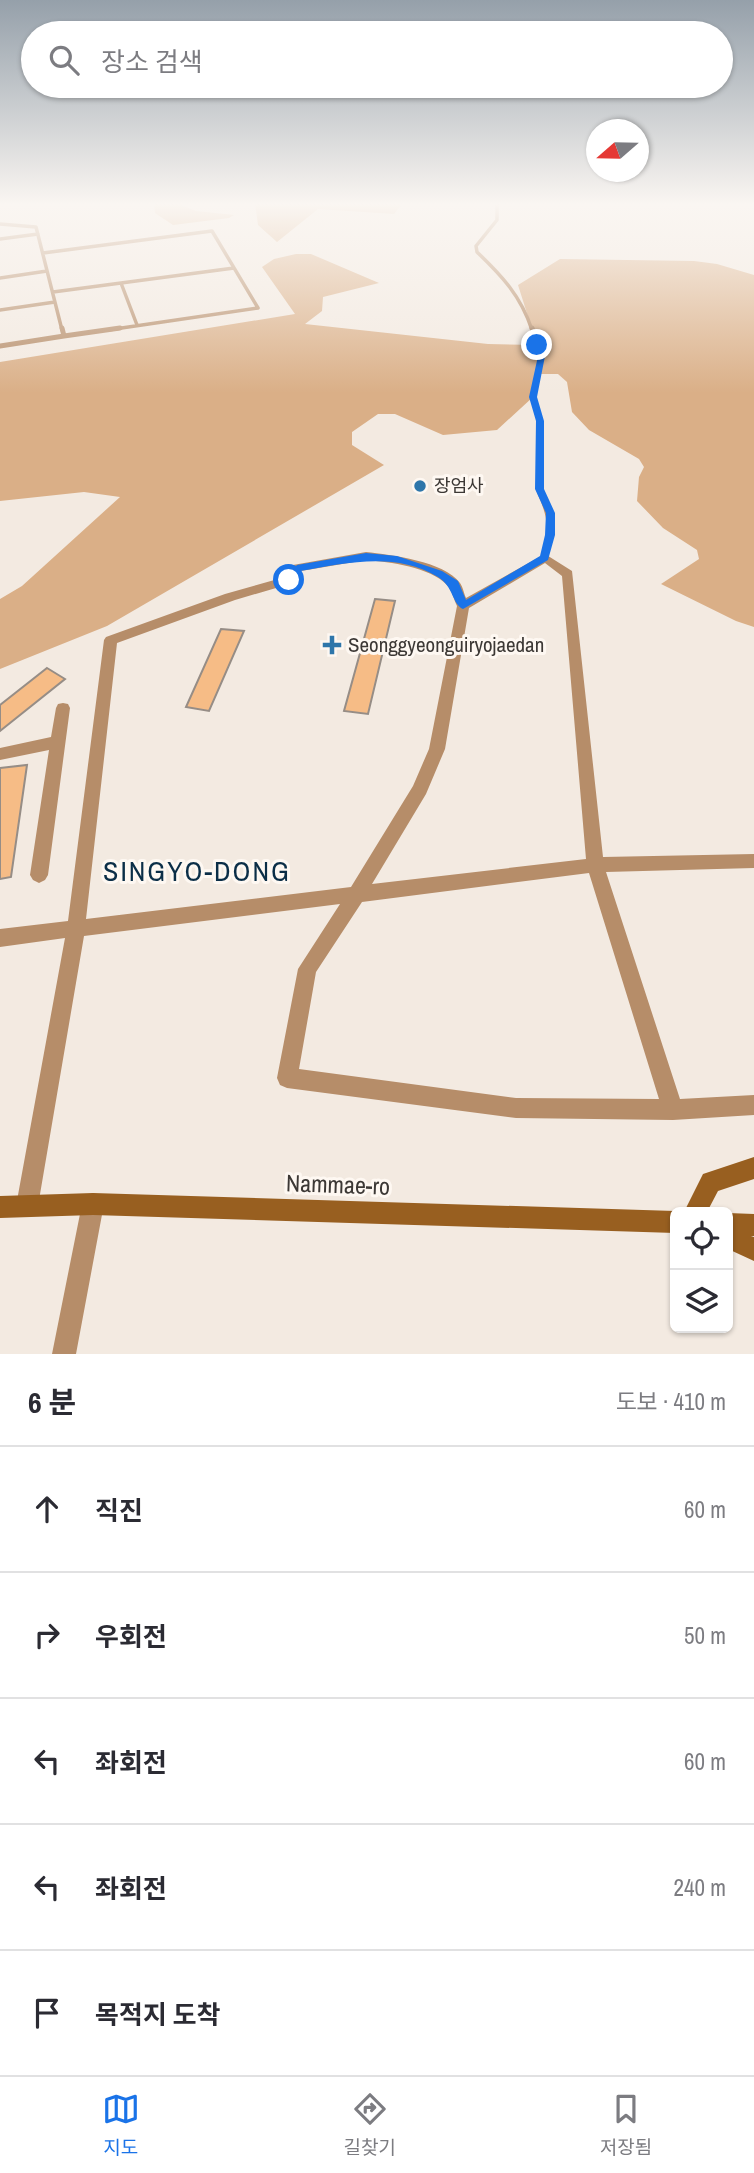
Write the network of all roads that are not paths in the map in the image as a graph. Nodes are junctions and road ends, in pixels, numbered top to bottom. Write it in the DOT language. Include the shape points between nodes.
graph roads {
  1 [pos="46,266"];
  2 [pos="490,266"];
  3 [pos="234,268"];
  4 [pos="47,271"];
  5 [pos="0,278"];
  6 [pos="121,283"];
  7 [pos="53,292"];
  8 [pos="55,302"];
  9 [pos="0,310"];
  10 [pos="137,325"];
  11 [pos="64,336"];
  12 [pos="0,346"];
  13 [pos="545,558"];
  14 [pos="463,606"];
  15 [pos="63,708"];
  16 [pos="58,742"];
  17 [pos="0,754"];
  18 [pos="754,860"];
  19 [pos="595,865"];
  20 [pos="39,875"];
  21 [pos="356,895"];
  22 [pos="76,929"];
  23 [pos="0,939"];
  24 [pos="754,1105"];
  25 [pos="673,1110"];
  26 [pos="754,1168"];
  27 [pos="93,1204"];
  28 [pos="27,1206"];
  29 [pos="0,1207"];
  30 [pos="698,1207"];
  31 [pos="670,1222"];
  32 [pos="733,1224"];
  33 [pos="754,1225"];
  34 [pos="733,1240"];
  35 [pos="754,1249"];
  36 [pos="62,1350"];
  1 -- 4 [label="lane"];
  2 -- 13 [label="lane" via="506,279 525,308 541,356 533,397 540,421 539,489 550,513"];
  3 -- 6 [label="lane"];
  3 -- 10 [label="lane" via="258,308"];
  4 -- 5 [label="lane"];
  4 -- 7 [label="lane"];
  6 -- 7 [label="lane"];
  6 -- 10 [label="lane"];
  7 -- 8 [label="lane"];
  8 -- 9 [label="lane"];
  8 -- 11 [label="lane"];
  10 -- 11 [label="lane"];
  11 -- 12 [label="lane"];
  13 -- 14 [label="street"];
  13 -- 19 [label="street" via="568,574"];
  14 -- 21 [label="street" via="437,749 420,789"];
  14 -- 22 [label="street" via="454,584 439,573 397,559 366,556 297,568 289,580 111,640"];
  15 -- 16 [label="street"];
  16 -- 17 [label="street"];
  16 -- 20 [label="street"];
  18 -- 19 [label="street"];
  19 -- 21 [label="street"];
  19 -- 25 [label="street"];
  21 -- 22 [label="street"];
  21 -- 25 [label="street" via="307,969 287,1078 516,1108"];
  22 -- 23 [label="street"];
  22 -- 28 [label="street"];
  24 -- 25 [label="street"];
  26 -- 30 [label="street" via="710,1182"];
  27 -- 28 [label="street, Nammae-ro"];
  27 -- 31 [label="street, Nammae-ro"];
  27 -- 36 [label="street"];
  28 -- 29 [label="street, Nammae-ro"];
  32 -- 33 [label="street"];
  34 -- 35 [label="street"];
}
